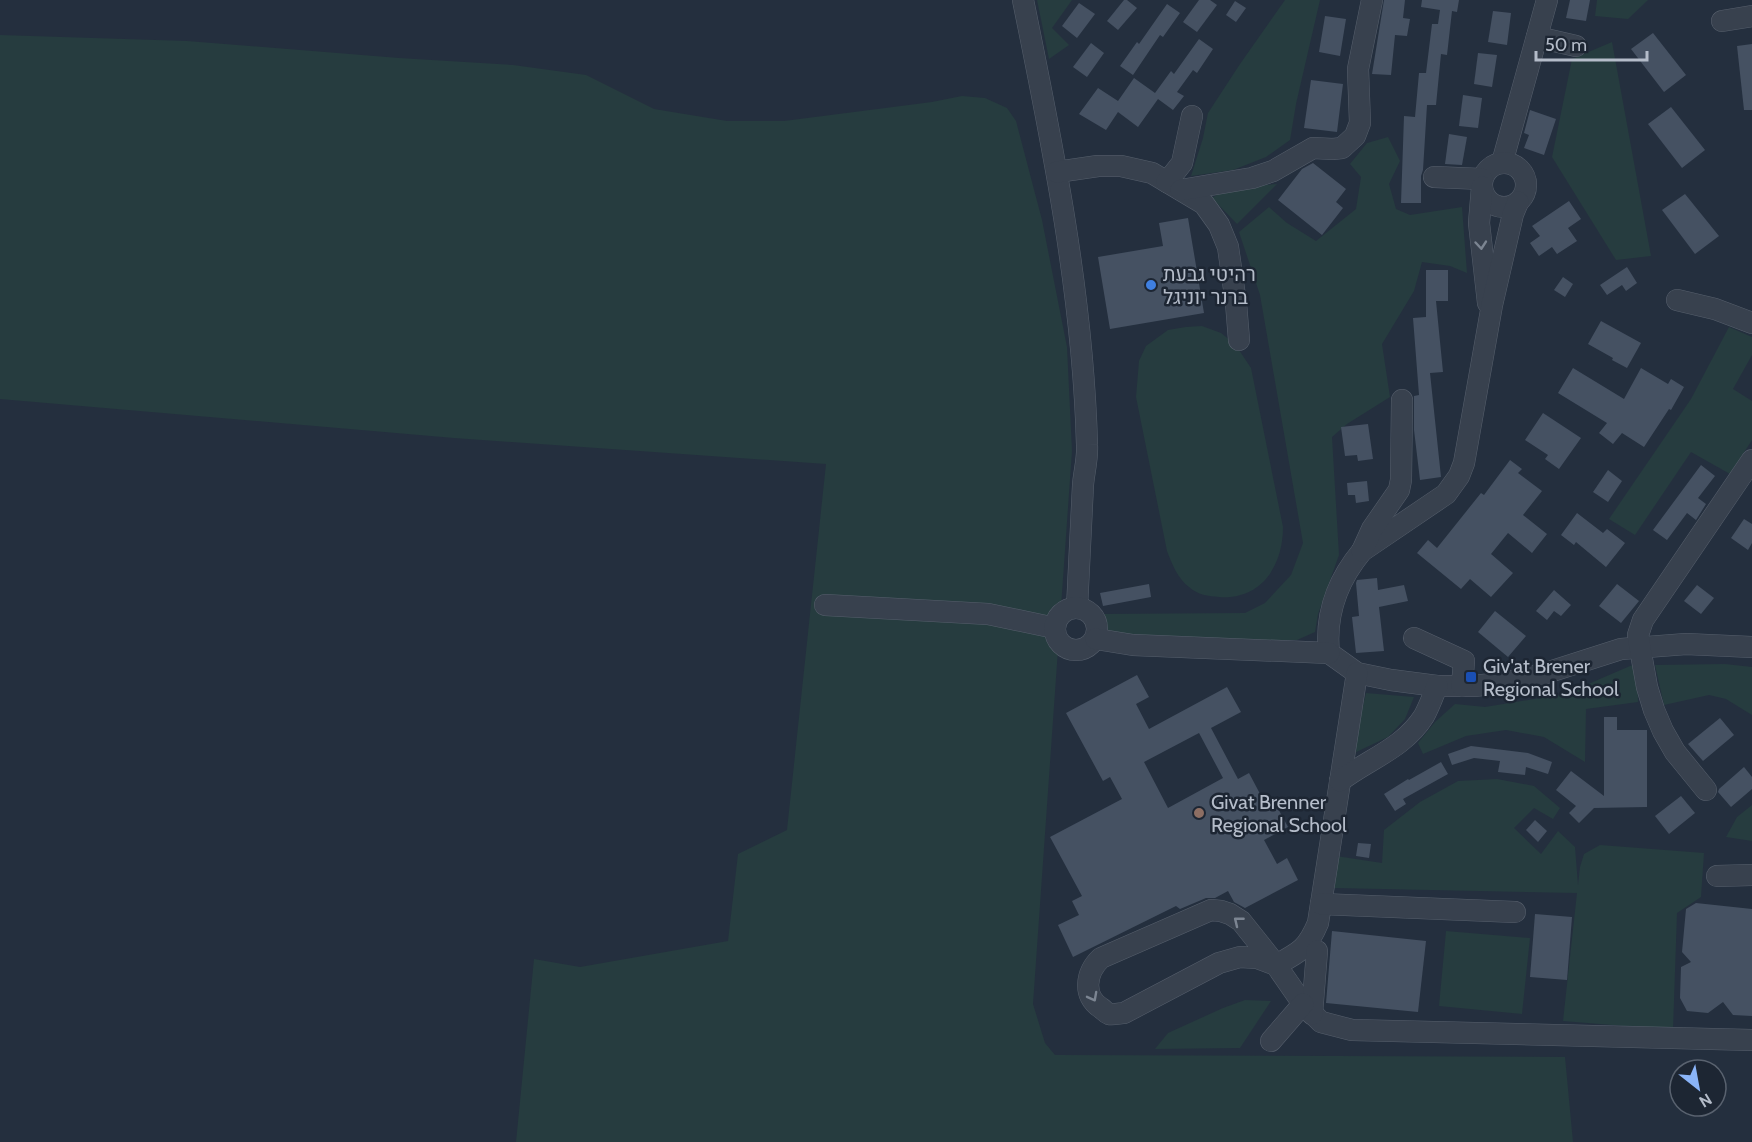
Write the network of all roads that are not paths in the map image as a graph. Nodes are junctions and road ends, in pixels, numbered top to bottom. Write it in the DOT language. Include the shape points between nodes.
graph roads {
  1 [pos="1023,0"];
  2 [pos="1372,0"];
  3 [pos="1547,0"];
  4 [pos="1752,16"];
  5 [pos="1722,21"];
  6 [pos="1537,37"];
  7 [pos="1576,46"];
  8 [pos="1192,116"];
  9 [pos="1502,163"];
  10 [pos="1057,172"];
  11 [pos="1434,177"];
  12 [pos="1482,183"];
  13 [pos="1174,186"];
  14 [pos="1518,202"];
  15 [pos="1677,300"];
  16 [pos="1490,317"];
  17 [pos="1752,323"];
  18 [pos="1239,340"];
  19 [pos="1402,400"];
  20 [pos="1752,460"];
  21 [pos="1362,551"];
  22 [pos="825,605"];
  23 [pos="1077,608"];
  24 [pos="1055,628"];
  25 [pos="1414,638"];
  26 [pos="1096,639"];
  27 [pos="1752,647"];
  28 [pos="1640,648"];
  29 [pos="1329,653"];
  30 [pos="1357,673"];
  31 [pos="1437,686"];
  32 [pos="1462,686"];
  33 [pos="1340,780"];
  34 [pos="1706,790"];
  35 [pos="1752,875"];
  36 [pos="1717,876"];
  37 [pos="1321,904"];
  38 [pos="1515,912"];
  39 [pos="1317,951"];
  40 [pos="1276,965"];
  41 [pos="1308,1009"];
  42 [pos="1752,1040"];
  43 [pos="1271,1041"];
  1 -- 10 [label="street"];
  2 -- 13 [label="street" via="1358,69 1360,123 1355,136 1342,148 1313,148 1252,178"];
  3 -- 6 [label="street"];
  4 -- 5 [label="street"];
  6 -- 7 [label="street"];
  6 -- 9 [label="street"];
  8 -- 13 [label="street"];
  9 -- 12 [label="street" via="1488,169"];
  9 -- 14 [label="street" via="1523,173 1526,188"];
  10 -- 13 [label="street" via="1121,166 1152,173"];
  10 -- 23 [label="street" via="1085,380 1087,449"];
  11 -- 12 [label="street"];
  12 -- 14 [label="street" via="1484,194 1496,206"];
  12 -- 16 [label="street, one-way" via="1479,223"];
  13 -- 18 [label="street" via="1204,204 1219,225 1228,247"];
  14 -- 16 [label="street"];
  15 -- 17 [label="street"];
  16 -- 21 [label="street" via="1459,476 1439,500"];
  19 -- 21 [label="street" via="1399,490"];
  20 -- 28 [label="street" via="1643,620 1638,635"];
  21 -- 29 [label="street" via="1342,577 1329,616"];
  22 -- 24 [label="street" via="988,614"];
  23 -- 24 [label="street" via="1064,612"];
  23 -- 26 [label="street" via="1095,619"];
  24 -- 26 [label="street" via="1060,644 1072,651 1086,649"];
  25 -- 32 [label="street" via="1464,661"];
  26 -- 29 [label="street" via="1133,645"];
  27 -- 28 [label="street" via="1686,644"];
  28 -- 32 [label="street" via="1621,649 1509,682"];
  28 -- 34 [label="street" via="1647,687 1663,731"];
  29 -- 30 [label="street"];
  30 -- 31 [label="street"];
  30 -- 33 [label="street"];
  31 -- 32 [label="street"];
  31 -- 33 [label="street" via="1424,716 1407,736"];
  33 -- 37 [label="street"];
  35 -- 36 [label="street"];
  37 -- 38 [label="street"];
  37 -- 40 [label="street" via="1311,939 1301,952"];
  39 -- 41 [label="street"];
  40 -- 40 [label="street, one-way" via="1241,921 1211,910 1101,958 1088,979 1089,994 1097,1006 1110,1014 1124,1013 1219,963 1240,957"];
  40 -- 41 [label="street"];
  41 -- 42 [label="street" via="1321,1022 1352,1030"];
  41 -- 43 [label="street"];
}
